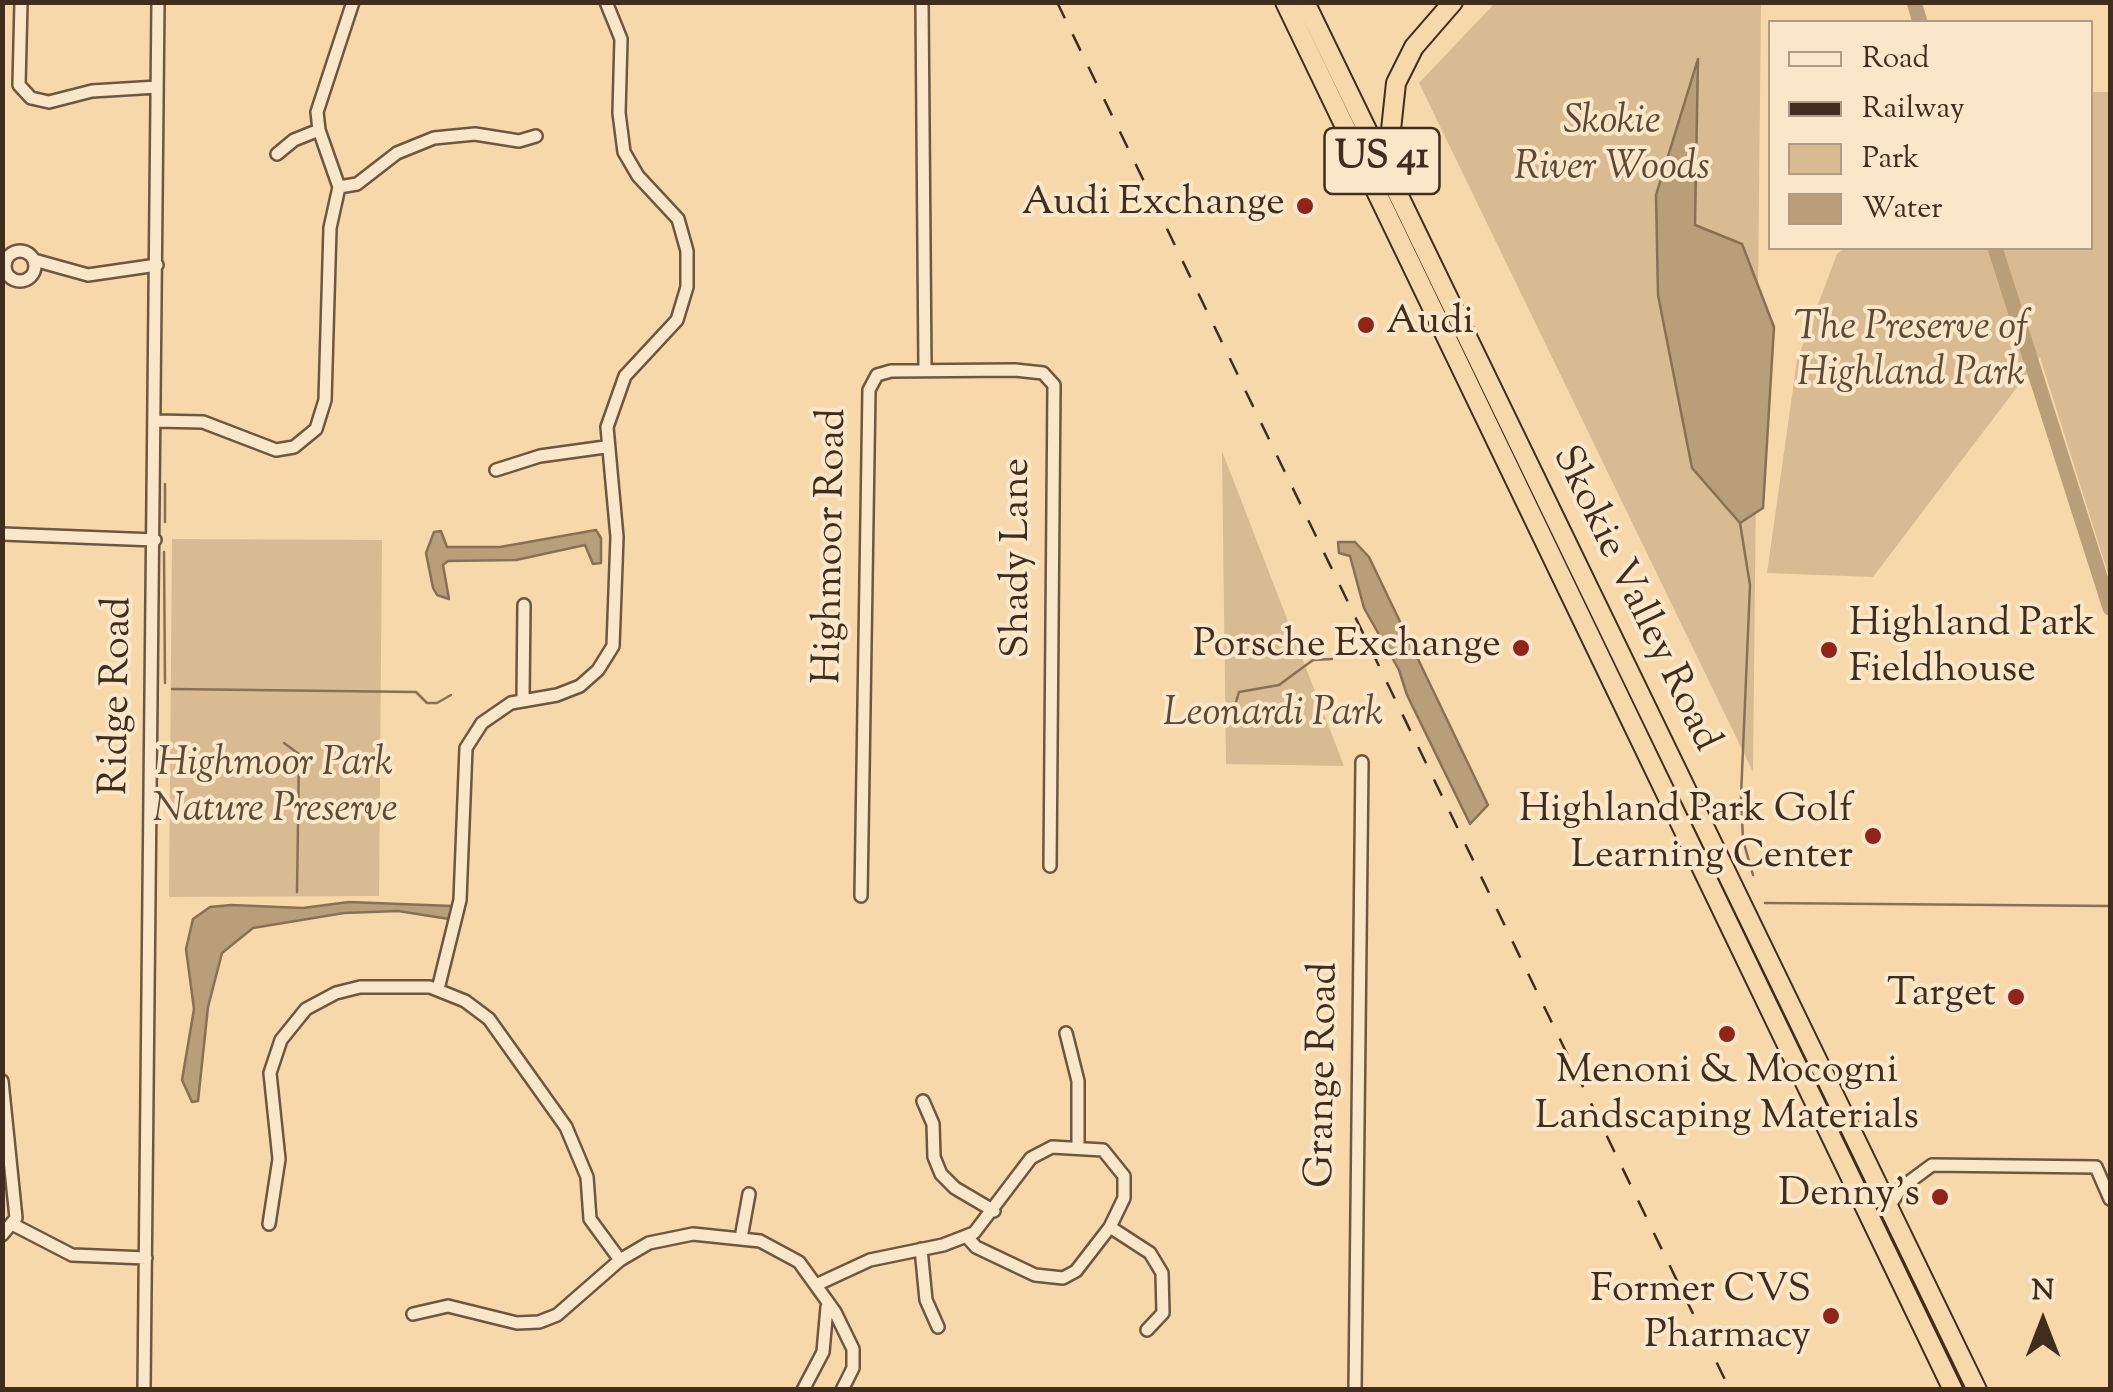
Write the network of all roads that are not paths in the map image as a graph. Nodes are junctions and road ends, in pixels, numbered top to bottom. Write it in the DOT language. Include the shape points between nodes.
graph roads {
  1 [pos="20,2"];
  2 [pos="158,2"];
  3 [pos="353,2"];
  4 [pos="606,2"];
  5 [pos="922,2"];
  6 [pos="1286,2"];
  7 [pos="1305,2"];
  8 [pos="1453,2"];
  9 [pos="158,87"];
  10 [pos="319,130"];
  11 [pos="536,136"];
  12 [pos="277,154"];
  13 [pos="340,187"];
  14 [pos="34,260"];
  15 [pos="156,265"];
  16 [pos="1458,320"];
  17 [pos="925,370"];
  18 [pos="156,421"];
  19 [pos="605,447"];
  20 [pos="496,470"];
  21 [pos="2,534"];
  22 [pos="155,540"];
  23 [pos="524,605"];
  24 [pos="524,698"];
  25 [pos="1362,762"];
  26 [pos="1050,866"];
  27 [pos="860,896"];
  28 [pos="438,989"];
  29 [pos="1066,1033"];
  30 [pos="2,1081"];
  31 [pos="923,1101"];
  32 [pos="1078,1146"];
  33 [pos="749,1194"];
  34 [pos="2110,1199"];
  35 [pos="1889,1208"];
  36 [pos="994,1211"];
  37 [pos="12,1224"];
  38 [pos="269,1224"];
  39 [pos="1110,1226"];
  40 [pos="2,1235"];
  41 [pos="968,1236"];
  42 [pos="741,1238"];
  43 [pos="922,1249"];
  44 [pos="146,1258"];
  45 [pos="620,1260"];
  46 [pos="816,1285"];
  47 [pos="827,1307"];
  48 [pos="413,1314"];
  49 [pos="938,1327"];
  50 [pos="1147,1330"];
  51 [pos="846,1333"];
  52 [pos="827,1336"];
  53 [pos="1940,1361"];
  54 [pos="144,1390"];
  55 [pos="803,1390"];
  56 [pos="842,1390"];
  57 [pos="1355,1390"];
  58 [pos="1942,1390"];
  59 [pos="1953,1390"];
  60 [pos="1978,1390"];
  1 -- 9 [label="street" via="18,85 31,98 48,102"];
  2 -- 9 [label="street, Ridge Road"];
  3 -- 10 [label="street" via="319,97"];
  4 -- 19 [label="street" via="621,39 624,152 678,219 687,287 677,320 625,376 611,407"];
  5 -- 17 [label="street"];
  6 -- 53 [label="highway, Skokie Valley Road / US 41"];
  7 -- 16 [label="highway, Skokie Valley Road / US 41"];
  8 -- 16 [label="highway" via="1404,63 1390,139"];
  9 -- 15 [label="street, Ridge Road"];
  10 -- 12 [label="street"];
  10 -- 13 [label="street"];
  11 -- 13 [label="street" via="434,138 397,153 357,184"];
  13 -- 18 [label="street" via="330,228 325,400 316,429 294,447 276,450 204,422"];
  14 -- 15 [label="street" via="88,275"];
  15 -- 18 [label="street, Ridge Road"];
  16 -- 35 [label="highway, Skokie Valley Road / US 41"];
  17 -- 26 [label="street, Shady Lane" via="1043,373 1054,385"];
  17 -- 27 [label="street, Highmoor Road" via="877,375 869,390"];
  18 -- 22 [label="street, Ridge Road"];
  19 -- 20 [label="street"];
  19 -- 24 [label="street" via="617,526 616,628 605,661 590,678 569,692"];
  21 -- 22 [label="street"];
  22 -- 44 [label="street, Ridge Road"];
  23 -- 24 [label="street"];
  24 -- 28 [label="street" via="490,715 466,748 459,906"];
  25 -- 57 [label="street, Grange Road"];
  28 -- 38 [label="street" via="360,987 317,1002 280,1040 270,1073 279,1160"];
  28 -- 45 [label="street" via="479,1010 499,1031 566,1127 594,1227"];
  29 -- 32 [label="street" via="1078,1081"];
  30 -- 37 [label="street"];
  31 -- 36 [label="street" via="941,1174"];
  32 -- 36 [label="street" via="1040,1152"];
  32 -- 39 [label="street" via="1104,1150 1124,1176 1124,1198"];
  33 -- 42 [label="street"];
  34 -- 35 [label="street" via="2096,1166 1932,1164 1901,1188"];
  35 -- 60 [label="highway, Skokie Valley Road / US 41"];
  36 -- 41 [label="street"];
  37 -- 40 [label="street"];
  37 -- 44 [label="street" via="72,1255"];
  39 -- 41 [label="street" via="1076,1271 1048,1279 976,1247"];
  39 -- 50 [label="street" via="1150,1253 1162,1273 1163,1312"];
  41 -- 43 [label="street"];
  42 -- 45 [label="street" via="666,1238"];
  42 -- 46 [label="street" via="791,1255"];
  43 -- 46 [label="street" via="870,1260"];
  43 -- 49 [label="street" via="926,1300"];
  44 -- 54 [label="street, Ridge Road"];
  45 -- 48 [label="street" via="574,1303 539,1322 517,1324 448,1306"];
  46 -- 47 [label="street"];
  47 -- 51 [label="street"];
  47 -- 52 [label="street"];
  51 -- 52 [label="street"];
  51 -- 56 [label="street" via="853,1368"];
  52 -- 55 [label="street"];
  53 -- 58 [label="highway"];
  53 -- 59 [label="highway, Skokie Valley Road / US 41"];
}
